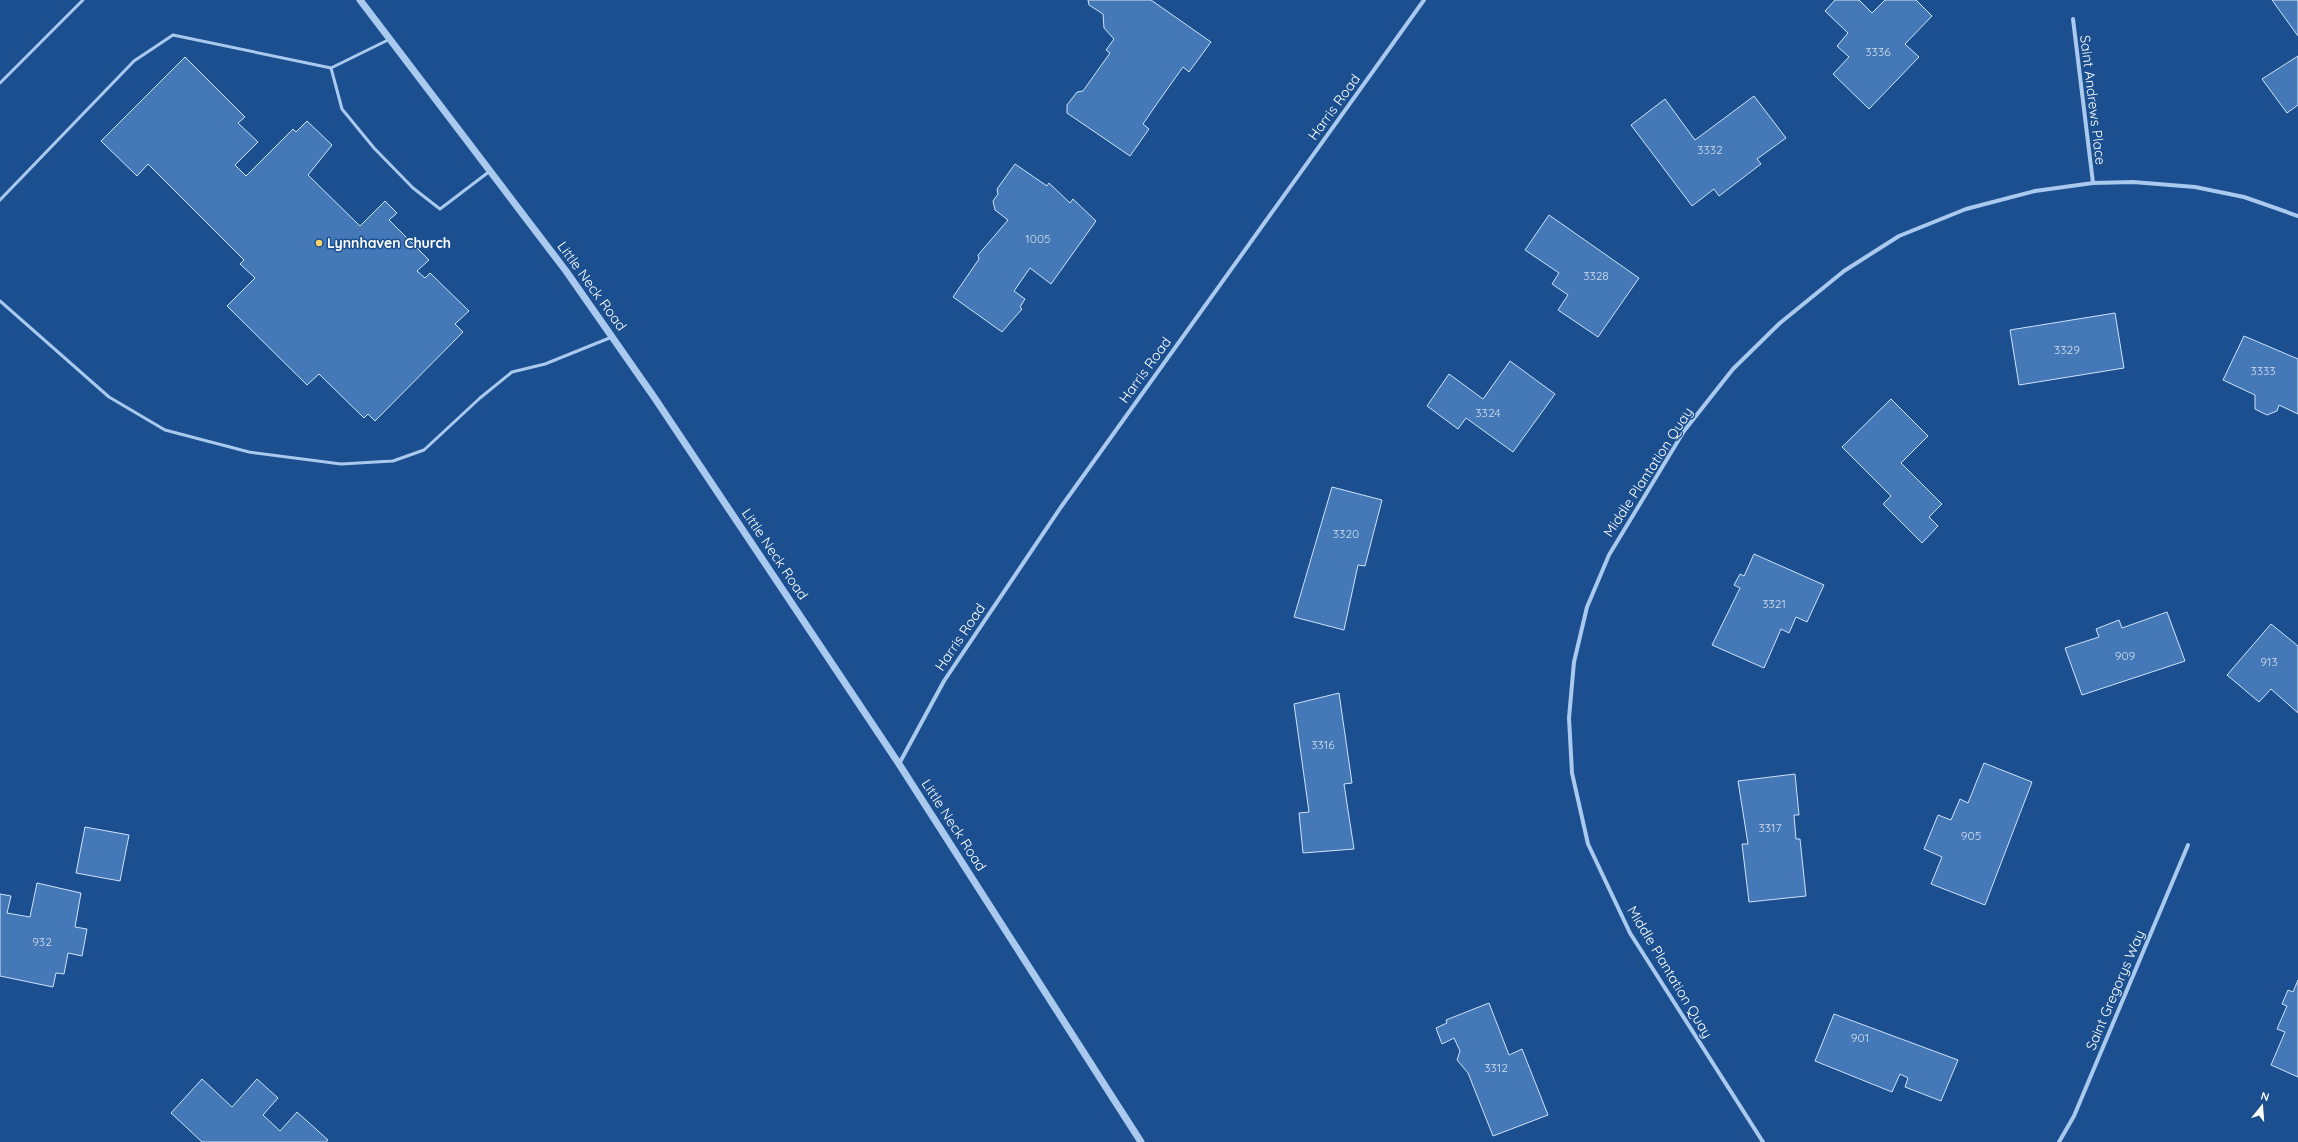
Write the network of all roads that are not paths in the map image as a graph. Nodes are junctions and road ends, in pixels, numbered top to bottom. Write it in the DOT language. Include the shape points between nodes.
graph roads {
  1 [pos="83,0"];
  2 [pos="360,0"];
  3 [pos="1424,0"];
  4 [pos="2072,19"];
  5 [pos="390,39"];
  6 [pos="331,68"];
  7 [pos="0,82"];
  8 [pos="490,171"];
  9 [pos="2093,183"];
  10 [pos="0,200"];
  11 [pos="2298,216"];
  12 [pos="0,301"];
  13 [pos="612,337"];
  14 [pos="899,764"];
  15 [pos="2188,845"];
  16 [pos="1141,1142"];
  17 [pos="1763,1142"];
  18 [pos="2059,1142"];
  1 -- 7 [label="lane"];
  2 -- 5 [label="street, Little Neck Road"];
  3 -- 14 [label="street, Harris Road" via="1061,507 944,681"];
  4 -- 9 [label="street, Saint Andrews Place"];
  5 -- 6 [label="lane"];
  5 -- 8 [label="street, Little Neck Road"];
  6 -- 8 [label="lane" via="342,109 374,148 413,188 440,209"];
  6 -- 10 [label="lane" via="173,35 134,61"];
  8 -- 13 [label="street, Little Neck Road" via="566,271"];
  9 -- 11 [label="street, Middle Plantation Quay" via="2133,182 2195,187 2244,197"];
  9 -- 17 [label="street, Middle Plantation Quay" via="2035,191 1966,209 1899,236 1844,271 1780,323 1733,369 1684,431 1609,555 1587,607 1574,662 1569,718 1572,773 1588,844 1630,933"];
  12 -- 13 [label="lane" via="109,397 165,430 249,452 341,464 393,461 424,450 512,372 545,364"];
  13 -- 14 [label="street, Little Neck Road"];
  14 -- 16 [label="street, Little Neck Road"];
  15 -- 18 [label="street, Saint Gregorys Way" via="2074,1116"];
}
